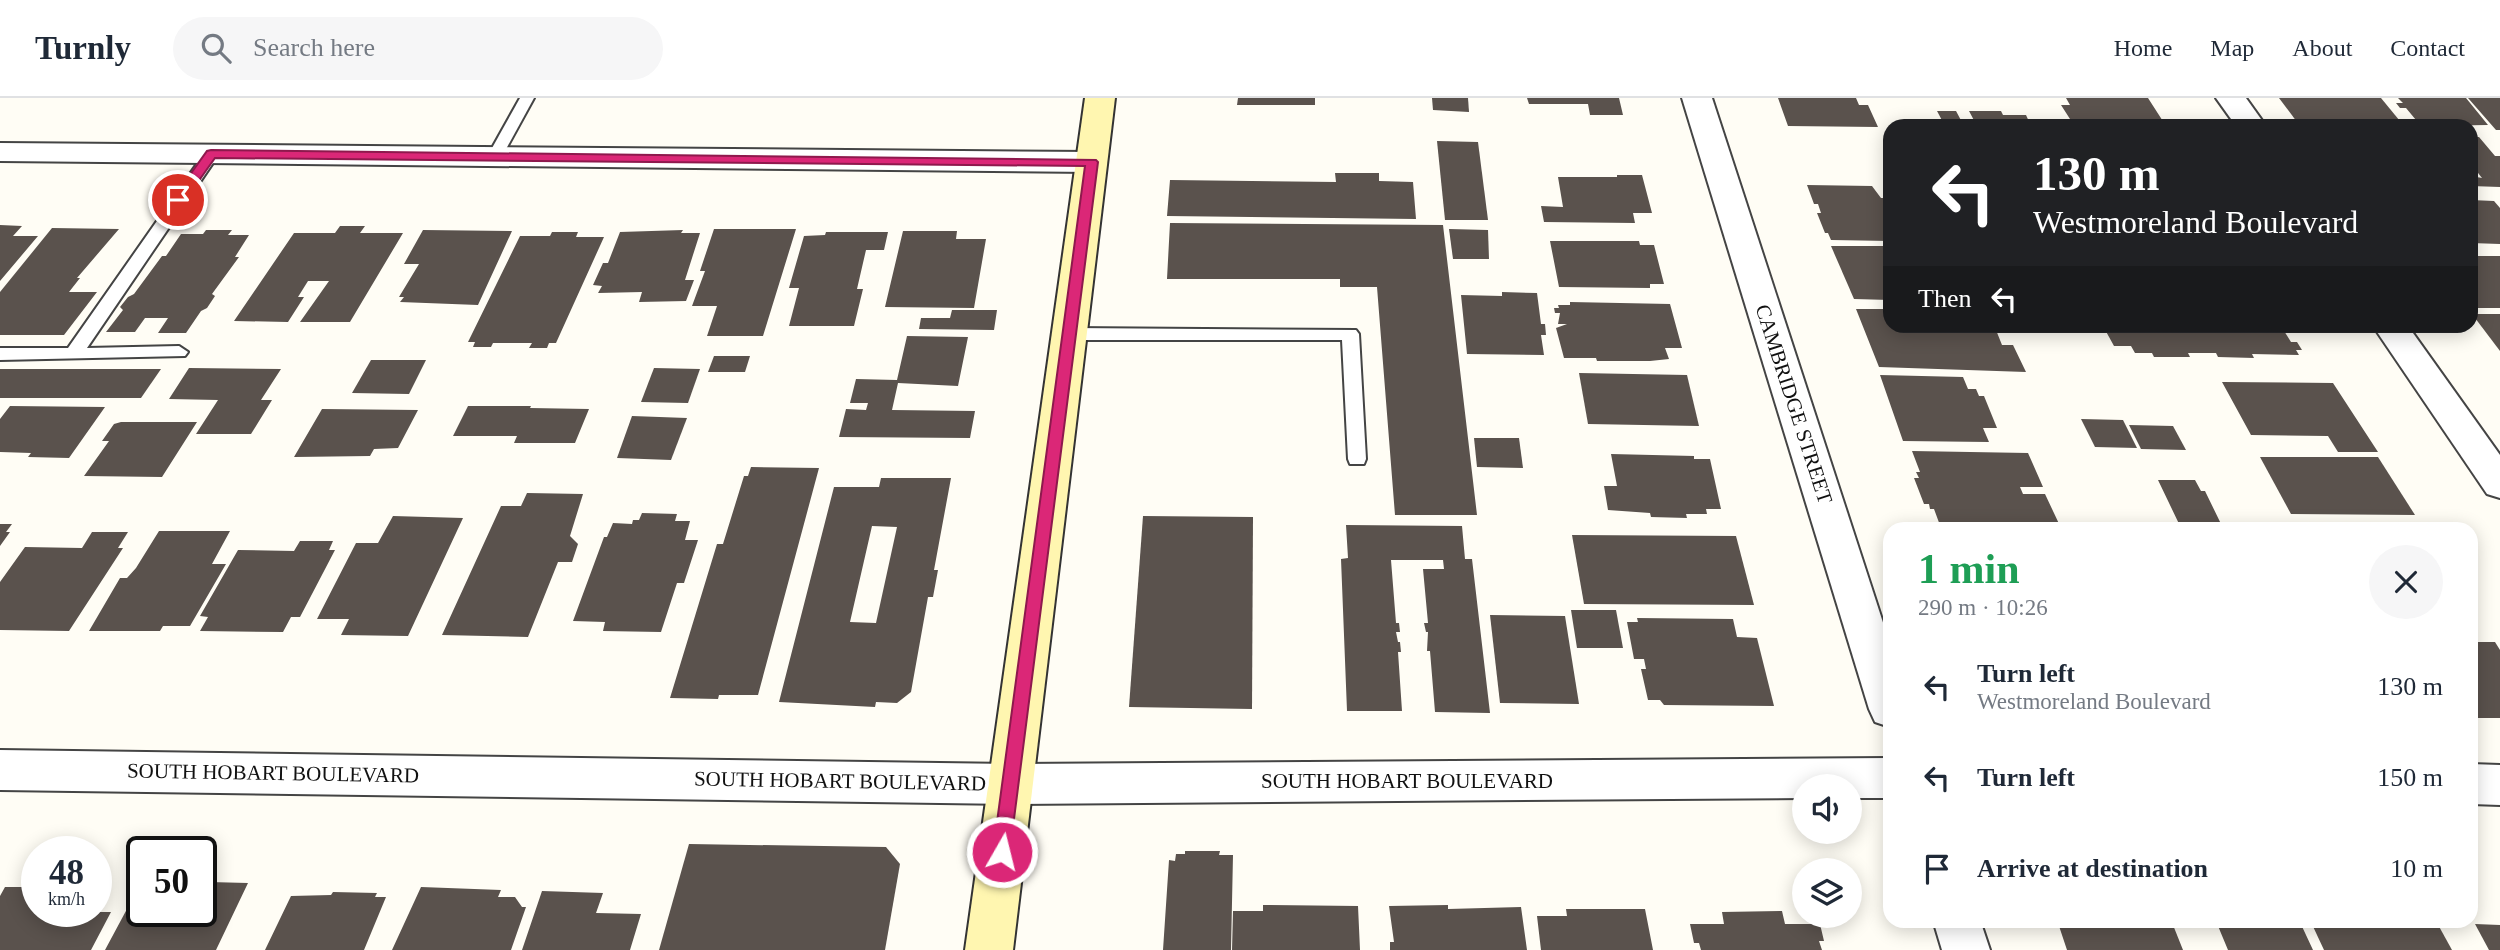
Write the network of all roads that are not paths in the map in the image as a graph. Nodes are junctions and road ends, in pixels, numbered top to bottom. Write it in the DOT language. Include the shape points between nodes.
graph roads {
  1 [pos="527,98"];
  2 [pos="1100,98"];
  3 [pos="1697,98"];
  4 [pos="2231,98"];
  5 [pos="2246,119"];
  6 [pos="0,152"];
  7 [pos="211,154"];
  8 [pos="495,156"];
  9 [pos="1091,162"];
  10 [pos="2395,333"];
  11 [pos="1070,334"];
  12 [pos="179,352"];
  13 [pos="0,354"];
  14 [pos="73,354"];
  15 [pos="1357,459"];
  16 [pos="2500,484"];
  17 [pos="1883,687"];
  18 [pos="0,770"];
  19 [pos="1883,778"];
  20 [pos="1011,784"];
  21 [pos="2478,784"];
  22 [pos="2500,785"];
  23 [pos="1959,928"];
  24 [pos="989,950"];
  25 [pos="1966,950"];
  1 -- 8 [label="lane"];
  2 -- 9 [label="main road"];
  3 -- 17 [label="street, CAMBRIDGE STREET"];
  4 -- 5 [label="street"];
  6 -- 7 [label="street"];
  7 -- 8 [label="street"];
  7 -- 14 [label="lane"];
  8 -- 9 [label="street"];
  9 -- 11 [label="main road"];
  10 -- 16 [label="street"];
  11 -- 15 [label="lane" via="1350,334"];
  11 -- 20 [label="main road"];
  12 -- 14 [label="lane"];
  13 -- 14 [label="lane"];
  18 -- 20 [label="street, SOUTH HOBART BOULEVARD"];
  19 -- 20 [label="street, SOUTH HOBART BOULEVARD"];
  20 -- 24 [label="main road"];
  21 -- 22 [label="street"];
  23 -- 25 [label="street"];
}
